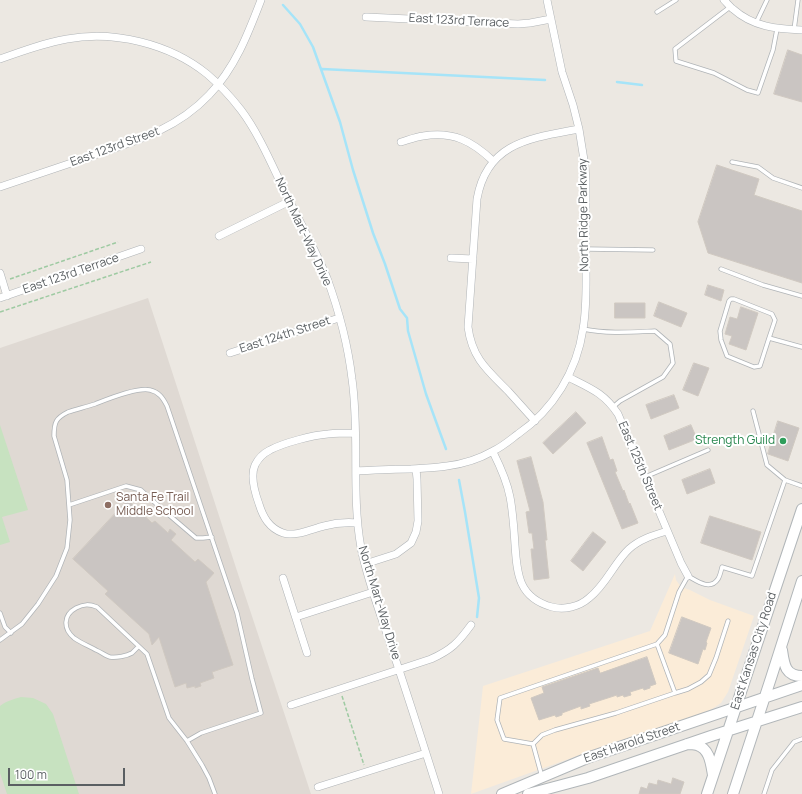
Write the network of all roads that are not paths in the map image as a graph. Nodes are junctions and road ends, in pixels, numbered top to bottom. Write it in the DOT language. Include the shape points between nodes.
graph roads {
  1 [pos="261,0"];
  2 [pos="547,0"];
  3 [pos="676,0"];
  4 [pos="724,0"];
  5 [pos="767,0"];
  6 [pos="798,0"];
  7 [pos="730,7"];
  8 [pos="657,12"];
  9 [pos="366,17"];
  10 [pos="551,19"];
  11 [pos="756,23"];
  12 [pos="777,29"];
  13 [pos="798,30"];
  14 [pos="0,59"];
  15 [pos="218,85"];
  16 [pos="578,129"];
  17 [pos="401,142"];
  18 [pos="493,161"];
  19 [pos="732,162"];
  20 [pos="0,187"];
  21 [pos="802,188"];
  22 [pos="290,201"];
  23 [pos="219,236"];
  24 [pos="141,249"];
  25 [pos="586,249"];
  26 [pos="653,250"];
  27 [pos="451,258"];
  28 [pos="473,259"];
  29 [pos="721,270"];
  30 [pos="0,273"];
  31 [pos="802,296"];
  32 [pos="4,297"];
  33 [pos="339,318"];
  34 [pos="583,329"];
  35 [pos="769,338"];
  36 [pos="802,347"];
  37 [pos="230,353"];
  38 [pos="568,377"];
  39 [pos="613,407"];
  40 [pos="753,411"];
  41 [pos="535,421"];
  42 [pos="356,433"];
  43 [pos="708,450"];
  44 [pos="492,452"];
  45 [pos="416,469"];
  46 [pos="356,471"];
  47 [pos="645,477"];
  48 [pos="785,480"];
  49 [pos="802,486"];
  50 [pos="69,505"];
  51 [pos="802,508"];
  52 [pos="357,523"];
  53 [pos="667,531"];
  54 [pos="212,537"];
  55 [pos="365,564"];
  56 [pos="688,576"];
  57 [pos="283,578"];
  58 [pos="802,581"];
  59 [pos="373,592"];
  60 [pos="0,613"];
  61 [pos="296,617"];
  62 [pos="728,621"];
  63 [pos="471,625"];
  64 [pos="11,633"];
  65 [pos="0,640"];
  66 [pos="657,644"];
  67 [pos="138,647"];
  68 [pos="781,647"];
  69 [pos="308,654"];
  70 [pos="399,669"];
  71 [pos="802,676"];
  72 [pos="802,685"];
  73 [pos="675,693"];
  74 [pos="765,697"];
  75 [pos="291,705"];
  76 [pos="736,707"];
  77 [pos="802,707"];
  78 [pos="757,721"];
  79 [pos="728,730"];
  80 [pos="802,739"];
  81 [pos="187,741"];
  82 [pos="533,744"];
  83 [pos="688,744"];
  84 [pos="426,753"];
  85 [pos="713,776"];
  86 [pos="542,778"];
  87 [pos="318,787"];
  88 [pos="215,794"];
  89 [pos="439,794"];
  90 [pos="502,794"];
  91 [pos="528,794"];
  92 [pos="707,794"];
  93 [pos="732,794"];
  94 [pos="764,794"];
  1 -- 15 [label="street, East 123rd Street" via="238,54"];
  2 -- 10 [label="street, North Ridge Parkway"];
  3 -- 8 [label="lane"];
  4 -- 7 [label="street"];
  5 -- 11 [label="lane"];
  6 -- 13 [label="lane"];
  7 -- 11 [label="street"];
  7 -- 12 [label="lane" via="676,49 676,61 714,73 758,93 773,50"];
  9 -- 10 [label="street, East 123rd Terrace" via="518,24"];
  10 -- 16 [label="street, North Ridge Parkway"];
  11 -- 12 [label="street"];
  12 -- 13 [label="street"];
  14 -- 15 [label="street, North Mart-Way Drive" via="68,38 98,36 128,39 155,46 178,56 208,75"];
  15 -- 20 [label="street, East 123rd Street" via="193,110 158,132"];
  15 -- 22 [label="street, North Mart-Way Drive" via="231,97 250,124"];
  16 -- 18 [label="street" via="519,143"];
  16 -- 25 [label="street, North Ridge Parkway" via="586,181"];
  17 -- 18 [label="street" via="422,136 448,135 470,143"];
  18 -- 28 [label="street" via="484,176 477,199"];
  19 -- 21 [label="lane" via="758,167 773,178"];
  22 -- 23 [label="street"];
  22 -- 33 [label="street, North Mart-Way Drive" via="326,278"];
  24 -- 32 [label="street, East 123rd Terrace"];
  25 -- 26 [label="lane"];
  25 -- 34 [label="street, North Ridge Parkway"];
  27 -- 28 [label="street"];
  28 -- 41 [label="street" via="468,327 472,345 483,366"];
  29 -- 31 [label="lane"];
  30 -- 32 [label="street"];
  33 -- 37 [label="street, East 124th Street"];
  33 -- 42 [label="street, North Mart-Way Drive" via="352,379"];
  34 -- 38 [label="street, North Ridge Parkway" via="579,350"];
  34 -- 39 [label="lane" via="655,331 670,344 673,363 663,377"];
  35 -- 35 [label="lane" via="760,366 754,367 727,356 720,331 729,301 734,299 772,314 775,320"];
  35 -- 36 [label="lane"];
  38 -- 39 [label="street, East 125th Street" via="600,394"];
  38 -- 41 [label="street, North Ridge Parkway" via="552,402"];
  39 -- 47 [label="street, East 125th Street"];
  40 -- 48 [label="lane" via="767,465"];
  41 -- 44 [label="street"];
  42 -- 46 [label="street, North Mart-Way Drive"];
  42 -- 52 [label="street" via="326,434 270,450 263,454 255,465 252,476 265,519 272,528 283,533 293,534 342,522"];
  43 -- 47 [label="lane"];
  44 -- 45 [label="street" via="446,467"];
  44 -- 53 [label="street" via="504,475 510,496 518,574 528,594 543,604 564,608 584,602 599,588 630,548 641,540"];
  45 -- 46 [label="street"];
  45 -- 55 [label="street" via="416,532 410,543 396,554"];
  46 -- 52 [label="street, North Mart-Way Drive"];
  47 -- 53 [label="street, East 125th Street"];
  48 -- 49 [label="lane"];
  48 -- 56 [label="lane" via="752,576 722,567 714,583 704,585"];
  50 -- 54 [label="lane" via="126,486 141,490 196,538"];
  50 -- 54 [label="lane" via="67,480 54,436 56,421 68,412 149,389 159,394 167,406"];
  50 -- 64 [label="lane" via="70,520 66,548 56,576 38,604"];
  51 -- 76 [label="main road, East Kansas City Road"];
  52 -- 55 [label="street, North Mart-Way Drive"];
  53 -- 56 [label="street, East 125th Street"];
  54 -- 81 [label="lane" via="237,613 261,713 201,733"];
  55 -- 59 [label="street, North Mart-Way Drive"];
  56 -- 66 [label="lane" via="679,592 665,635"];
  57 -- 61 [label="street"];
  58 -- 68 [label="main road, East Kansas City Road"];
  59 -- 61 [label="street"];
  59 -- 70 [label="street, North Mart-Way Drive"];
  60 -- 64 [label="lane" via="5,627"];
  61 -- 69 [label="street"];
  62 -- 73 [label="lane" via="709,675 688,689"];
  63 -- 70 [label="street, North Mart-Way Drive" via="453,647 443,654"];
  64 -- 65 [label="lane"];
  66 -- 73 [label="lane"];
  66 -- 82 [label="lane" via="500,698 497,720 504,739"];
  67 -- 67 [label="lane" via="97,607 90,604 80,605 66,618 67,629 76,639 111,657 130,654"];
  67 -- 81 [label="lane" via="147,654 169,718"];
  68 -- 71 [label="main road" via="787,670"];
  68 -- 74 [label="main road, East Kansas City Road"];
  70 -- 75 [label="street, North Mart-Way Drive"];
  70 -- 84 [label="street, North Mart-Way Drive"];
  72 -- 74 [label="main road, East Harold Street"];
  73 -- 82 [label="lane" via="555,730 542,735"];
  74 -- 76 [label="main road, East Harold Street"];
  74 -- 78 [label="main road, East Kansas City Road"];
  76 -- 79 [label="main road, East Kansas City Road"];
  76 -- 86 [label="main road, East Harold Street" via="590,757"];
  77 -- 78 [label="main road, East Harold Street"];
  78 -- 79 [label="main road, East Harold Street"];
  78 -- 93 [label="main road, East Kansas City Road"];
  79 -- 83 [label="main road, East Harold Street"];
  79 -- 85 [label="main road, East Kansas City Road"];
  80 -- 94 [label="lane" via="794,742 772,770"];
  81 -- 88 [label="lane" via="209,778"];
  82 -- 86 [label="lane"];
  83 -- 85 [label="main road" via="697,744 705,750"];
  83 -- 91 [label="main road, East Harold Street" via="588,778"];
  84 -- 87 [label="street"];
  84 -- 89 [label="street, North Mart-Way Drive"];
  85 -- 92 [label="main road, East Kansas City Road"];
  86 -- 90 [label="main road, East Harold Street"];
}
